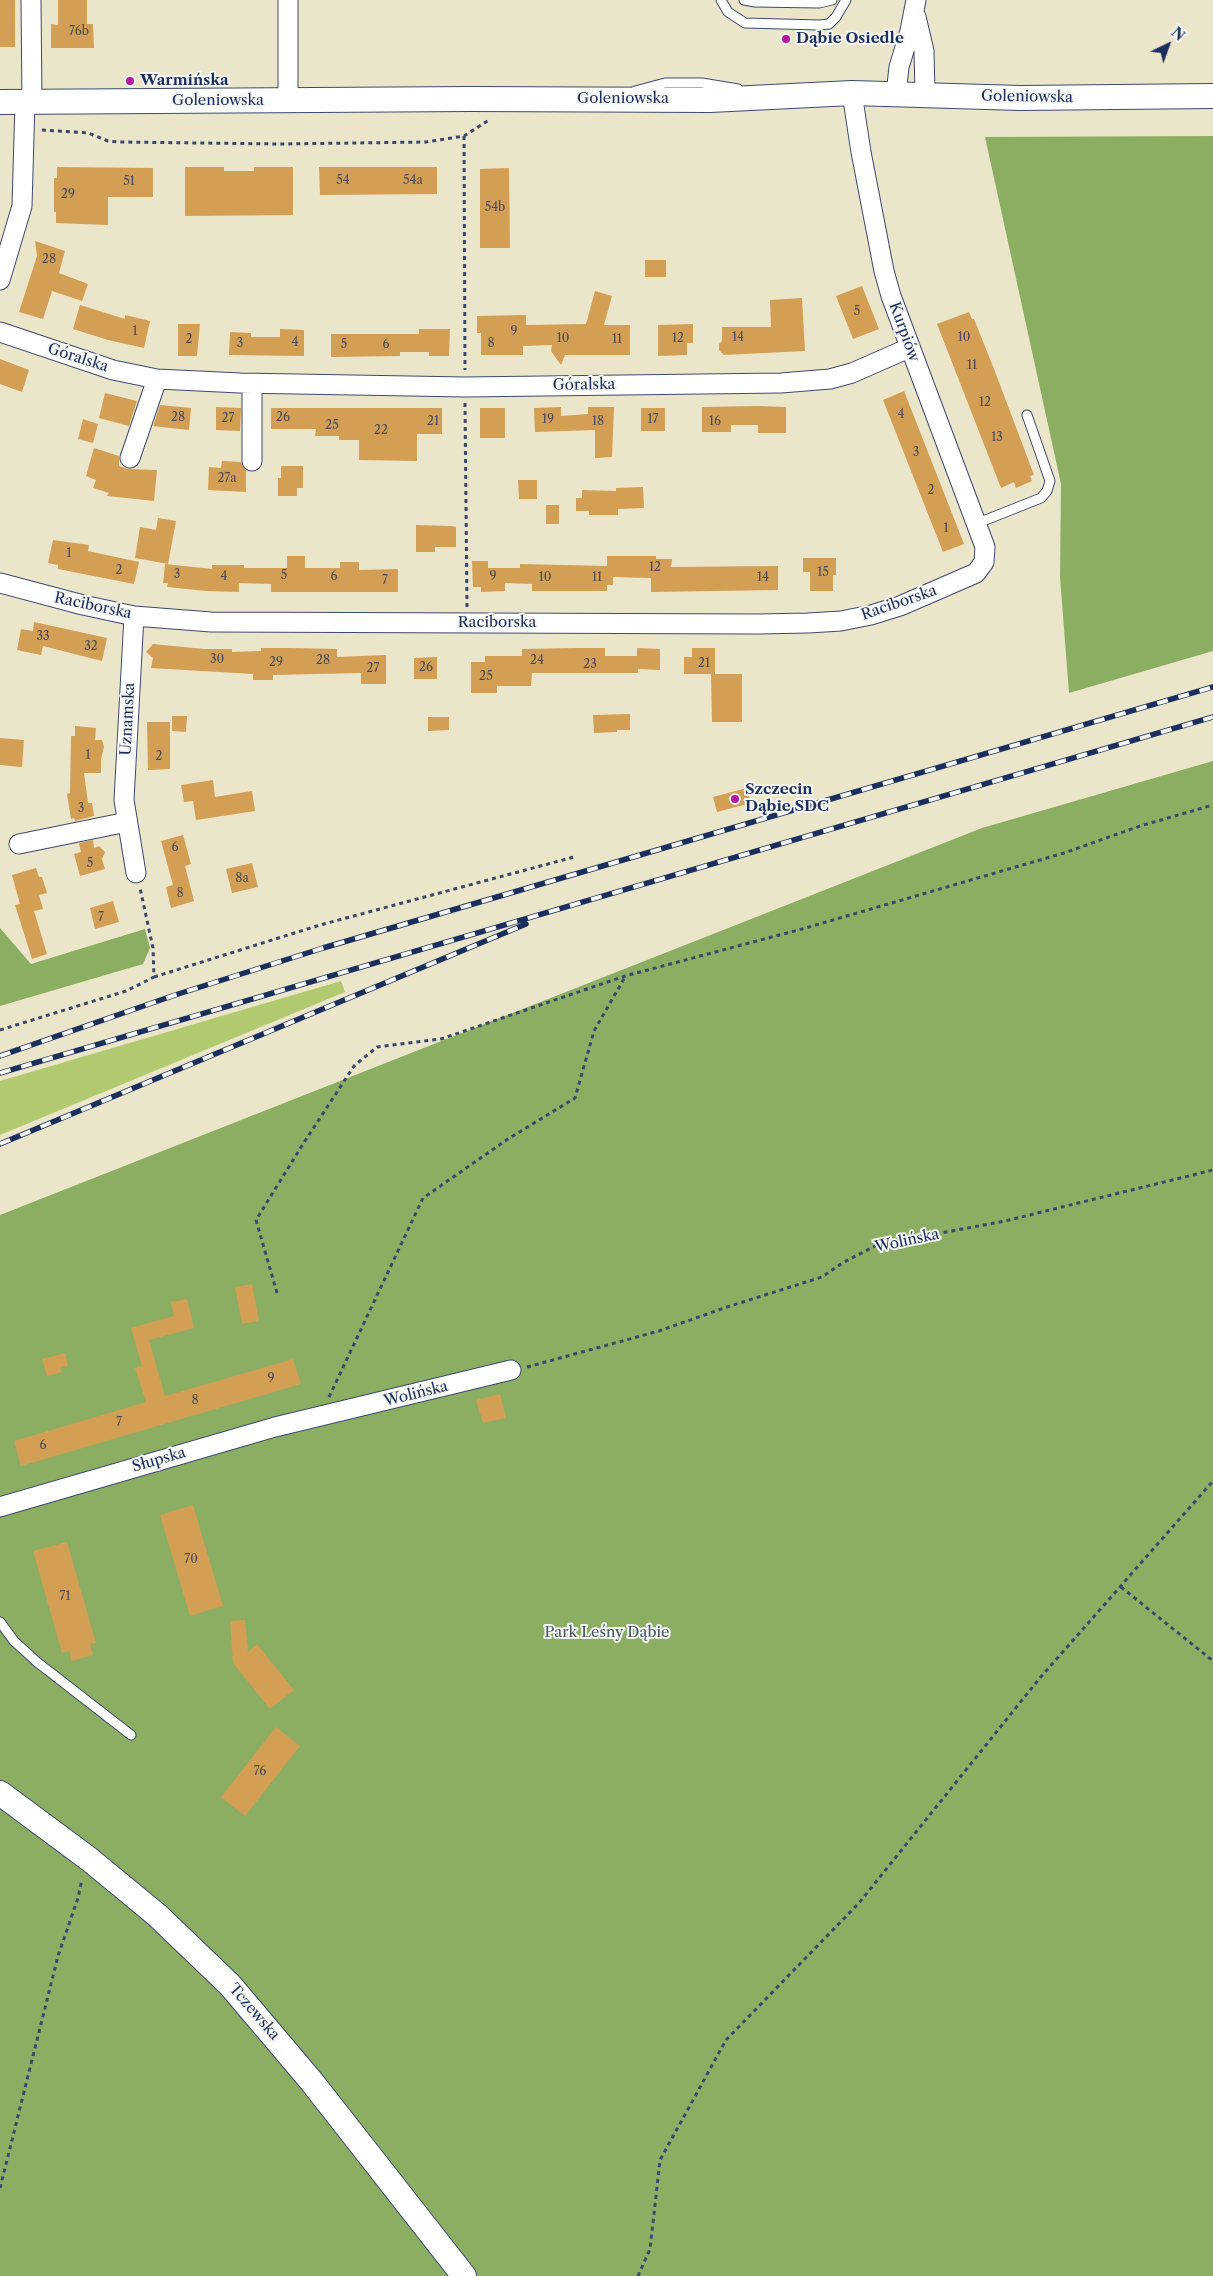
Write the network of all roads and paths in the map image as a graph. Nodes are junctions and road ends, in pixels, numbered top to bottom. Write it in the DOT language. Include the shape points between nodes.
graph roads {
  1 [pos="31,0"];
  2 [pos="288,0"];
  3 [pos="721,0"];
  4 [pos="744,0"];
  5 [pos="832,0"];
  6 [pos="846,0"];
  7 [pos="915,4"];
  8 [pos="852,93"];
  9 [pos="896,94"];
  10 [pos="925,94"];
  11 [pos="1213,96"];
  12 [pos="288,101"];
  13 [pos="0,102"];
  14 [pos="29,102"];
  15 [pos="496,115"];
  16 [pos="24,128"];
  17 [pos="0,280"];
  18 [pos="0,332"];
  19 [pos="909,348"];
  20 [pos="156,379"];
  21 [pos="252,384"];
  22 [pos="1027,415"];
  23 [pos="130,458"];
  24 [pos="252,461"];
  25 [pos="978,523"];
  26 [pos="984,562"];
  27 [pos="0,583"];
  28 [pos="134,616"];
  29 [pos="1213,805"];
  30 [pos="127,822"];
  31 [pos="19,844"];
  32 [pos="574,857"];
  33 [pos="136,873"];
  34 [pos="625,976"];
  35 [pos="154,977"];
  36 [pos="0,1030"];
  37 [pos="1213,1170"];
  38 [pos="277,1293"];
  39 [pos="519,1369"];
  40 [pos="320,1417"];
  41 [pos="1213,1481"];
  42 [pos="0,1507"];
  43 [pos="1120,1587"];
  44 [pos="0,1622"];
  45 [pos="1213,1660"];
  46 [pos="130,1735"];
  47 [pos="0,1793"];
  48 [pos="89,1859"];
  49 [pos="0,2188"];
  50 [pos="464,2276"];
  51 [pos="638,2276"];
  1 -- 14 [label="street"];
  2 -- 12 [label="street"];
  3 -- 6 [label="lane" via="728,12 745,23 818,25 829,24"];
  4 -- 5 [label="lane" via="819,3"];
  7 -- 9 [label="street" via="899,67"];
  7 -- 10 [label="street" via="924,51"];
  8 -- 9 [label="street, Goleniowska"];
  8 -- 12 [label="street, Goleniowska" via="710,100"];
  8 -- 19 [label="street, Kurpiów" via="884,271"];
  9 -- 10 [label="street, Goleniowska"];
  10 -- 11 [label="street, Goleniowska" via="1020,98"];
  12 -- 14 [label="street, Goleniowska"];
  13 -- 14 [label="street, Goleniowska"];
  14 -- 16 [label="street"];
  15 -- 16 [label="path" via="464,136 426,142 132,142"];
  16 -- 17 [label="street" via="22,206"];
  18 -- 20 [label="street, Góralska" via="105,367"];
  19 -- 21 [label="street, Góralska" via="852,373 830,379 789,382 464,387"];
  19 -- 25 [label="street, Kurpiów"];
  20 -- 21 [label="street, Góralska"];
  20 -- 23 [label="street"];
  21 -- 24 [label="street"];
  22 -- 25 [label="lane" via="1050,481 1047,491 1041,498"];
  25 -- 26 [label="street, Kurpiów" via="985,547"];
  26 -- 28 [label="street, Raciborska" via="976,573 900,606 841,621 263,623"];
  27 -- 28 [label="street, Raciborska"];
  28 -- 30 [label="street, Uznamska" via="125,763"];
  29 -- 34 [label="path" via="802,929"];
  30 -- 31 [label="street"];
  30 -- 33 [label="street, Uznamska"];
  32 -- 35 [label="path" via="320,925"];
  33 -- 35 [label="path" via="153,948"];
  34 -- 38 [label="path" via="441,1039 377,1047 354,1066 256,1220"];
  34 -- 40 [label="path" via="594,1031 575,1098 508,1139 423,1198"];
  35 -- 36 [label="path" via="126,990"];
  37 -- 39 [label="path, Wolińska" via="1005,1221 877,1246 822,1277 660,1331"];
  39 -- 40 [label="street, Wolińska"];
  40 -- 42 [label="street, Słupska" via="275,1427"];
  41 -- 43 [label="path"];
  43 -- 45 [label="path"];
  43 -- 51 [label="path" via="1039,1679 859,1904 726,2040 660,2160 650,2249"];
  44 -- 46 [label="lane" via="14,1642"];
  47 -- 48 [label="street, Tczewska"];
  48 -- 49 [label="path" via="58,1956"];
  48 -- 50 [label="street, Tczewska" via="157,1915 230,1985 312,2082"];
}
